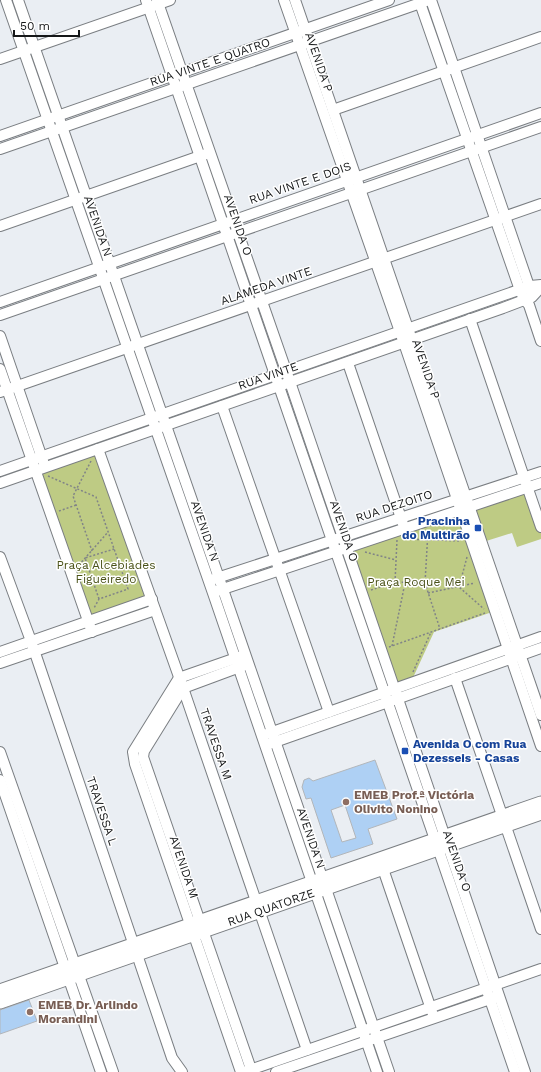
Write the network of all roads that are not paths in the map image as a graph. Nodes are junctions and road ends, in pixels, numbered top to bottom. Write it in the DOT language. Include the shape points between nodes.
graph roads {
  1 [pos="6,0"];
  2 [pos="18,0"];
  3 [pos="170,0"];
  4 [pos="284,0"];
  5 [pos="295,0"];
  6 [pos="389,0"];
  7 [pos="425,1"];
  8 [pos="158,2"];
  9 [pos="147,4"];
  10 [pos="305,29"];
  11 [pos="295,33"];
  12 [pos="541,37"];
  13 [pos="304,43"];
  14 [pos="34,47"];
  15 [pos="24,51"];
  16 [pos="0,59"];
  17 [pos="455,68"];
  18 [pos="444,71"];
  19 [pos="182,72"];
  20 [pos="172,76"];
  21 [pos="187,84"];
  22 [pos="176,88"];
  23 [pos="333,110"];
  24 [pos="541,113"];
  25 [pos="58,116"];
  26 [pos="47,119"];
  27 [pos="541,127"];
  28 [pos="62,128"];
  29 [pos="52,131"];
  30 [pos="478,135"];
  31 [pos="0,136"];
  32 [pos="468,138"];
  33 [pos="482,147"];
  34 [pos="0,149"];
  35 [pos="472,151"];
  36 [pos="210,153"];
  37 [pos="200,156"];
  38 [pos="352,179"];
  39 [pos="356,191"];
  40 [pos="86,196"];
  41 [pos="75,200"];
  42 [pos="541,204"];
  43 [pos="506,216"];
  44 [pos="495,219"];
  45 [pos="234,220"];
  46 [pos="224,224"];
  47 [pos="0,226"];
  48 [pos="238,232"];
  49 [pos="228,236"];
  50 [pos="380,260"];
  51 [pos="109,264"];
  52 [pos="99,267"];
  53 [pos="113,276"];
  54 [pos="103,279"];
  55 [pos="541,286"];
  56 [pos="527,296"];
  57 [pos="262,301"];
  58 [pos="0,302"];
  59 [pos="252,304"];
  60 [pos="0,315"];
  61 [pos="470,320"];
  62 [pos="404,331"];
  63 [pos="0,336"];
  64 [pos="541,341"];
  65 [pos="408,342"];
  66 [pos="137,344"];
  67 [pos="127,348"];
  68 [pos="348,363"];
  69 [pos="0,369"];
  70 [pos="287,372"];
  71 [pos="276,375"];
  72 [pos="290,382"];
  73 [pos="17,386"];
  74 [pos="280,386"];
  75 [pos="4,391"];
  76 [pos="222,406"];
  77 [pos="161,414"];
  78 [pos="151,418"];
  79 [pos="165,425"];
  80 [pos="155,429"];
  81 [pos="450,446"];
  82 [pos="98,449"];
  83 [pos="440,449"];
  84 [pos="42,456"];
  85 [pos="32,460"];
  86 [pos="46,467"];
  87 [pos="35,470"];
  88 [pos="0,471"];
  89 [pos="541,472"];
  90 [pos="524,477"];
  91 [pos="0,483"];
  92 [pos="541,483"];
  93 [pos="528,487"];
  94 [pos="467,496"];
  95 [pos="456,499"];
  96 [pos="470,506"];
  97 [pos="460,510"];
  98 [pos="401,518"];
  99 [pos="541,527"];
  100 [pos="399,532"];
  101 [pos="338,538"];
  102 [pos="341,549"];
  103 [pos="0,557"];
  104 [pos="275,559"];
  105 [pos="490,564"];
  106 [pos="480,568"];
  107 [pos="279,569"];
  108 [pos="219,578"];
  109 [pos="209,581"];
  110 [pos="218,591"];
  111 [pos="152,599"];
  112 [pos="155,610"];
  113 [pos="88,621"];
  114 [pos="92,632"];
  115 [pos="541,637"];
  116 [pos="31,641"];
  117 [pos="541,648"];
  118 [pos="34,651"];
  119 [pos="0,652"];
  120 [pos="514,652"];
  121 [pos="235,658"];
  122 [pos="244,662"];
  123 [pos="0,663"];
  124 [pos="179,678"];
  125 [pos="455,678"];
  126 [pos="183,688"];
  127 [pos="392,695"];
  128 [pos="329,712"];
  129 [pos="541,715"];
  130 [pos="274,737"];
  131 [pos="264,740"];
  132 [pos="541,746"];
  133 [pos="0,752"];
  134 [pos="138,757"];
  135 [pos="0,780"];
  136 [pos="541,803"];
  137 [pos="541,813"];
  138 [pos="504,821"];
  139 [pos="442,842"];
  140 [pos="28,848"];
  141 [pos="381,864"];
  142 [pos="319,885"];
  143 [pos="258,906"];
  144 [pos="197,928"];
  145 [pos="541,929"];
  146 [pos="135,949"];
  147 [pos="541,969"];
  148 [pos="71,971"];
  149 [pos="491,986"];
  150 [pos="0,991"];
  151 [pos="494,997"];
  152 [pos="0,1002"];
  153 [pos="430,1007"];
  154 [pos="434,1018"];
  155 [pos="373,1027"];
  156 [pos="364,1031"];
  157 [pos="377,1037"];
  158 [pos="367,1041"];
  159 [pos="307,1050"];
  160 [pos="247,1071"];
  161 [pos="101,1072"];
  162 [pos="113,1072"];
  163 [pos="182,1072"];
  164 [pos="276,1072"];
  165 [pos="377,1072"];
  166 [pos="389,1072"];
  167 [pos="515,1072"];
  168 [pos="525,1072"];
  1 -- 15 [label="street, AVENIDA N"];
  2 -- 14 [label="street, AVENIDA N"];
  3 -- 8 [label="street"];
  4 -- 11 [label="street, AVENIDA P"];
  5 -- 10 [label="street, AVENIDA P"];
  6 -- 10 [label="street, RUA VINTE E QUATRO"];
  7 -- 13 [label="street, RUA VINTE E QUATRO"];
  7 -- 17 [label="street"];
  7 -- 18 [label="street"];
  8 -- 9 [label="street"];
  8 -- 19 [label="street, AVENIDA O"];
  9 -- 14 [label="street"];
  9 -- 20 [label="street, AVENIDA O"];
  10 -- 11 [label="street, RUA VINTE E QUATRO"];
  10 -- 13 [label="street, AVENIDA P"];
  11 -- 13 [label="street, AVENIDA P"];
  11 -- 19 [label="street, RUA VINTE E QUATRO"];
  12 -- 17 [label="street"];
  13 -- 21 [label="street, RUA VINTE E QUATRO"];
  13 -- 23 [label="street, AVENIDA P"];
  13 -- 38 [label="street, AVENIDA P"];
  14 -- 15 [label="street"];
  14 -- 25 [label="street, AVENIDA N"];
  15 -- 16 [label="street"];
  15 -- 26 [label="street, AVENIDA N"];
  17 -- 18 [label="street"];
  17 -- 30 [label="street"];
  18 -- 23 [label="street"];
  18 -- 32 [label="street"];
  19 -- 20 [label="street, RUA VINTE E QUATRO"];
  19 -- 21 [label="street, AVENIDA O"];
  20 -- 22 [label="street, AVENIDA O"];
  20 -- 25 [label="street, RUA VINTE E QUATRO"];
  21 -- 22 [label="street, RUA VINTE E QUATRO"];
  21 -- 36 [label="street, AVENIDA O"];
  22 -- 28 [label="street, RUA VINTE E QUATRO"];
  22 -- 37 [label="street, AVENIDA O"];
  23 -- 38 [label="street, AVENIDA P"];
  24 -- 30 [label="street, RUA VINTE E DOIS"];
  25 -- 26 [label="street, RUA VINTE E QUATRO"];
  25 -- 28 [label="street, AVENIDA N"];
  26 -- 29 [label="street, AVENIDA N"];
  26 -- 31 [label="street, RUA VINTE E QUATRO"];
  27 -- 33 [label="street"];
  28 -- 29 [label="street, RUA VINTE E QUATRO"];
  28 -- 40 [label="street, AVENIDA N"];
  29 -- 34 [label="street, RUA VINTE E QUATRO"];
  29 -- 41 [label="street, AVENIDA N"];
  30 -- 32 [label="street, RUA VINTE E DOIS"];
  30 -- 33 [label="street"];
  32 -- 35 [label="street"];
  32 -- 38 [label="street, RUA VINTE E DOIS"];
  33 -- 35 [label="street"];
  33 -- 43 [label="street"];
  35 -- 39 [label="street"];
  35 -- 44 [label="street"];
  36 -- 37 [label="street"];
  36 -- 45 [label="street, AVENIDA O"];
  37 -- 40 [label="street"];
  37 -- 46 [label="street, AVENIDA O"];
  38 -- 39 [label="street, AVENIDA P"];
  38 -- 45 [label="street, RUA VINTE E DOIS"];
  39 -- 48 [label="street"];
  39 -- 50 [label="street, AVENIDA P"];
  40 -- 41 [label="street"];
  40 -- 51 [label="street, AVENIDA N"];
  41 -- 47 [label="street"];
  41 -- 52 [label="street, AVENIDA N"];
  42 -- 43 [label="street, ALAMEDA VINTE"];
  43 -- 44 [label="street, ALAMEDA VINTE"];
  43 -- 56 [label="street"];
  44 -- 50 [label="street, ALAMEDA VINTE"];
  44 -- 56 [label="street"];
  45 -- 46 [label="street, RUA VINTE E DOIS"];
  45 -- 48 [label="street, AVENIDA O"];
  46 -- 49 [label="street, AVENIDA O"];
  46 -- 51 [label="street, RUA VINTE E DOIS"];
  48 -- 49 [label="street"];
  48 -- 57 [label="street, AVENIDA O"];
  49 -- 53 [label="street"];
  49 -- 59 [label="street, AVENIDA O"];
  50 -- 57 [label="street, ALAMEDA VINTE"];
  50 -- 62 [label="street, AVENIDA P"];
  51 -- 52 [label="street, RUA VINTE E DOIS"];
  51 -- 53 [label="street, AVENIDA N"];
  52 -- 54 [label="street, AVENIDA N"];
  52 -- 58 [label="street, RUA VINTE E DOIS"];
  53 -- 54 [label="street"];
  53 -- 66 [label="street, AVENIDA N"];
  54 -- 60 [label="street"];
  54 -- 67 [label="street, AVENIDA N"];
  55 -- 56 [label="street, RUA VINTE"];
  56 -- 61 [label="street, RUA VINTE"];
  56 -- 62 [label="street, RUA VINTE"];
  56 -- 64 [label="street"];
  57 -- 59 [label="street, ALAMEDA VINTE"];
  57 -- 70 [label="street, AVENIDA O"];
  59 -- 66 [label="street, ALAMEDA VINTE"];
  59 -- 71 [label="street, AVENIDA O"];
  61 -- 65 [label="street, RUA VINTE"];
  61 -- 90 [label="street"];
  62 -- 65 [label="street, AVENIDA P"];
  62 -- 70 [label="street, RUA VINTE"];
  63 -- 73 [label="street"];
  65 -- 68 [label="street, RUA VINTE"];
  65 -- 81 [label="street, AVENIDA P"];
  65 -- 83 [label="street, AVENIDA P"];
  66 -- 67 [label="street, ALAMEDA VINTE"];
  66 -- 77 [label="street, AVENIDA N"];
  67 -- 73 [label="street, ALAMEDA VINTE"];
  67 -- 78 [label="street, AVENIDA N"];
  68 -- 72 [label="street, RUA VINTE"];
  68 -- 98 [label="street"];
  69 -- 75 [label="street"];
  70 -- 71 [label="street, RUA VINTE"];
  70 -- 72 [label="street, AVENIDA O"];
  71 -- 74 [label="street, AVENIDA O"];
  71 -- 77 [label="street, RUA VINTE"];
  72 -- 74 [label="street, RUA VINTE"];
  72 -- 101 [label="street, AVENIDA O"];
  73 -- 75 [label="street, ALAMEDA VINTE"];
  73 -- 84 [label="street"];
  74 -- 76 [label="street, RUA VINTE"];
  74 -- 101 [label="street, AVENIDA O"];
  75 -- 85 [label="street"];
  76 -- 79 [label="street, RUA VINTE"];
  76 -- 104 [label="street"];
  77 -- 78 [label="street, RUA VINTE"];
  77 -- 79 [label="street, AVENIDA N"];
  78 -- 80 [label="street, AVENIDA N"];
  78 -- 84 [label="street, RUA VINTE"];
  79 -- 80 [label="street, RUA VINTE"];
  79 -- 108 [label="street, AVENIDA N"];
  80 -- 82 [label="street, RUA VINTE"];
  80 -- 109 [label="street, AVENIDA N"];
  81 -- 83 [label="street"];
  81 -- 94 [label="street, AVENIDA P"];
  82 -- 86 [label="street, RUA VINTE"];
  82 -- 111 [label="street, TRAVESSA M"];
  83 -- 95 [label="street, AVENIDA P"];
  84 -- 85 [label="street, RUA VINTE"];
  84 -- 86 [label="street"];
  85 -- 87 [label="street"];
  85 -- 88 [label="street, RUA VINTE"];
  86 -- 87 [label="street, RUA VINTE"];
  87 -- 91 [label="street, RUA VINTE"];
  87 -- 113 [label="street"];
  89 -- 90 [label="street, RUA DEZOITO"];
  90 -- 93 [label="street"];
  90 -- 94 [label="street, RUA DEZOITO"];
  92 -- 93 [label="street, RUA DEZOITO"];
  93 -- 96 [label="street, RUA DEZOITO"];
  93 -- 99 [label="street"];
  94 -- 95 [label="street, RUA DEZOITO"];
  94 -- 96 [label="street, AVENIDA P"];
  95 -- 97 [label="street, AVENIDA P"];
  95 -- 98 [label="street, RUA DEZOITO"];
  96 -- 97 [label="street, RUA DEZOITO"];
  96 -- 105 [label="street, AVENIDA P"];
  97 -- 100 [label="street, RUA DEZOITO"];
  97 -- 106 [label="street, AVENIDA P"];
  98 -- 100 [label="street"];
  98 -- 101 [label="street, RUA DEZOITO"];
  100 -- 102 [label="street, RUA DEZOITO"];
  101 -- 102 [label="street, AVENIDA O"];
  101 -- 104 [label="street, RUA DEZOITO"];
  102 -- 107 [label="street, RUA DEZOITO"];
  102 -- 127 [label="street, AVENIDA O"];
  102 -- 127 [label="street, AVENIDA O" via="362,592 382,650"];
  103 -- 116 [label="street, TRAVESSA L"];
  104 -- 107 [label="street"];
  104 -- 108 [label="street, RUA DEZOITO"];
  105 -- 106 [label="street"];
  105 -- 120 [label="street, AVENIDA P"];
  106 -- 120 [label="street, AVENIDA P"];
  107 -- 110 [label="street, RUA DEZOITO"];
  107 -- 128 [label="street"];
  108 -- 109 [label="street, RUA DEZOITO"];
  108 -- 110 [label="street, AVENIDA N"];
  109 -- 110 [label="street, AVENIDA N"];
  110 -- 121 [label="street, AVENIDA N"];
  110 -- 122 [label="street, AVENIDA N"];
  111 -- 112 [label="street, TRAVESSA M"];
  111 -- 113 [label="street"];
  112 -- 114 [label="street"];
  112 -- 124 [label="street, TRAVESSA M"];
  113 -- 114 [label="street"];
  113 -- 116 [label="street"];
  114 -- 118 [label="street"];
  115 -- 120 [label="street"];
  116 -- 118 [label="street, TRAVESSA L"];
  116 -- 119 [label="street"];
  117 -- 120 [label="street"];
  118 -- 123 [label="street"];
  118 -- 146 [label="street, TRAVESSA L"];
  120 -- 125 [label="street"];
  120 -- 127 [label="street" via="407,684"];
  120 -- 129 [label="street, AVENIDA P"];
  120 -- 132 [label="street, AVENIDA P"];
  121 -- 122 [label="street"];
  121 -- 124 [label="street"];
  122 -- 126 [label="street"];
  122 -- 130 [label="street, AVENIDA N"];
  122 -- 131 [label="street, AVENIDA N"];
  124 -- 126 [label="street, TRAVESSA M"];
  124 -- 134 [label="street" via="135,748"];
  125 -- 127 [label="street"];
  125 -- 138 [label="street"];
  126 -- 134 [label="street"];
  126 -- 143 [label="street, TRAVESSA M"];
  127 -- 128 [label="street"];
  127 -- 130 [label="street"];
  127 -- 139 [label="street, AVENIDA O"];
  128 -- 130 [label="street"];
  130 -- 131 [label="street"];
  130 -- 142 [label="street, AVENIDA N"];
  131 -- 142 [label="street, AVENIDA N"];
  133 -- 140 [label="street"];
  134 -- 144 [label="street, AVENIDA M"];
  135 -- 140 [label="street"];
  136 -- 138 [label="street, RUA QUATORZE"];
  137 -- 138 [label="street, RUA QUATORZE"];
  138 -- 139 [label="street, RUA QUATORZE"];
  138 -- 145 [label="street"];
  139 -- 141 [label="street, RUA QUATORZE"];
  139 -- 149 [label="street, AVENIDA O"];
  140 -- 148 [label="street"];
  141 -- 142 [label="street, RUA QUATORZE"];
  141 -- 153 [label="street"];
  142 -- 143 [label="street, RUA QUATORZE"];
  142 -- 155 [label="street, AVENIDA N"];
  142 -- 156 [label="street, AVENIDA N"];
  143 -- 144 [label="street, RUA QUATORZE"];
  143 -- 159 [label="street, TRAVESSA M"];
  144 -- 146 [label="street, RUA QUATORZE"];
  144 -- 160 [label="street, AVENIDA M"];
  146 -- 148 [label="street, RUA QUATORZE"];
  146 -- 163 [label="street, TRAVESSA L" via="172,1058"];
  147 -- 149 [label="street"];
  148 -- 150 [label="street, RUA QUATORZE"];
  148 -- 152 [label="street, RUA QUATORZE"];
  148 -- 161 [label="street"];
  148 -- 162 [label="street"];
  149 -- 151 [label="street, AVENIDA O"];
  149 -- 153 [label="street"];
  151 -- 154 [label="street"];
  151 -- 167 [label="street, AVENIDA O"];
  151 -- 168 [label="street, AVENIDA O"];
  153 -- 154 [label="street"];
  153 -- 155 [label="street"];
  154 -- 157 [label="street"];
  155 -- 156 [label="street"];
  155 -- 157 [label="street, AVENIDA N"];
  156 -- 158 [label="street, AVENIDA N"];
  156 -- 159 [label="street"];
  157 -- 158 [label="street"];
  157 -- 166 [label="street, AVENIDA N"];
  158 -- 164 [label="street"];
  158 -- 165 [label="street, AVENIDA N"];
  159 -- 160 [label="street"];
}
